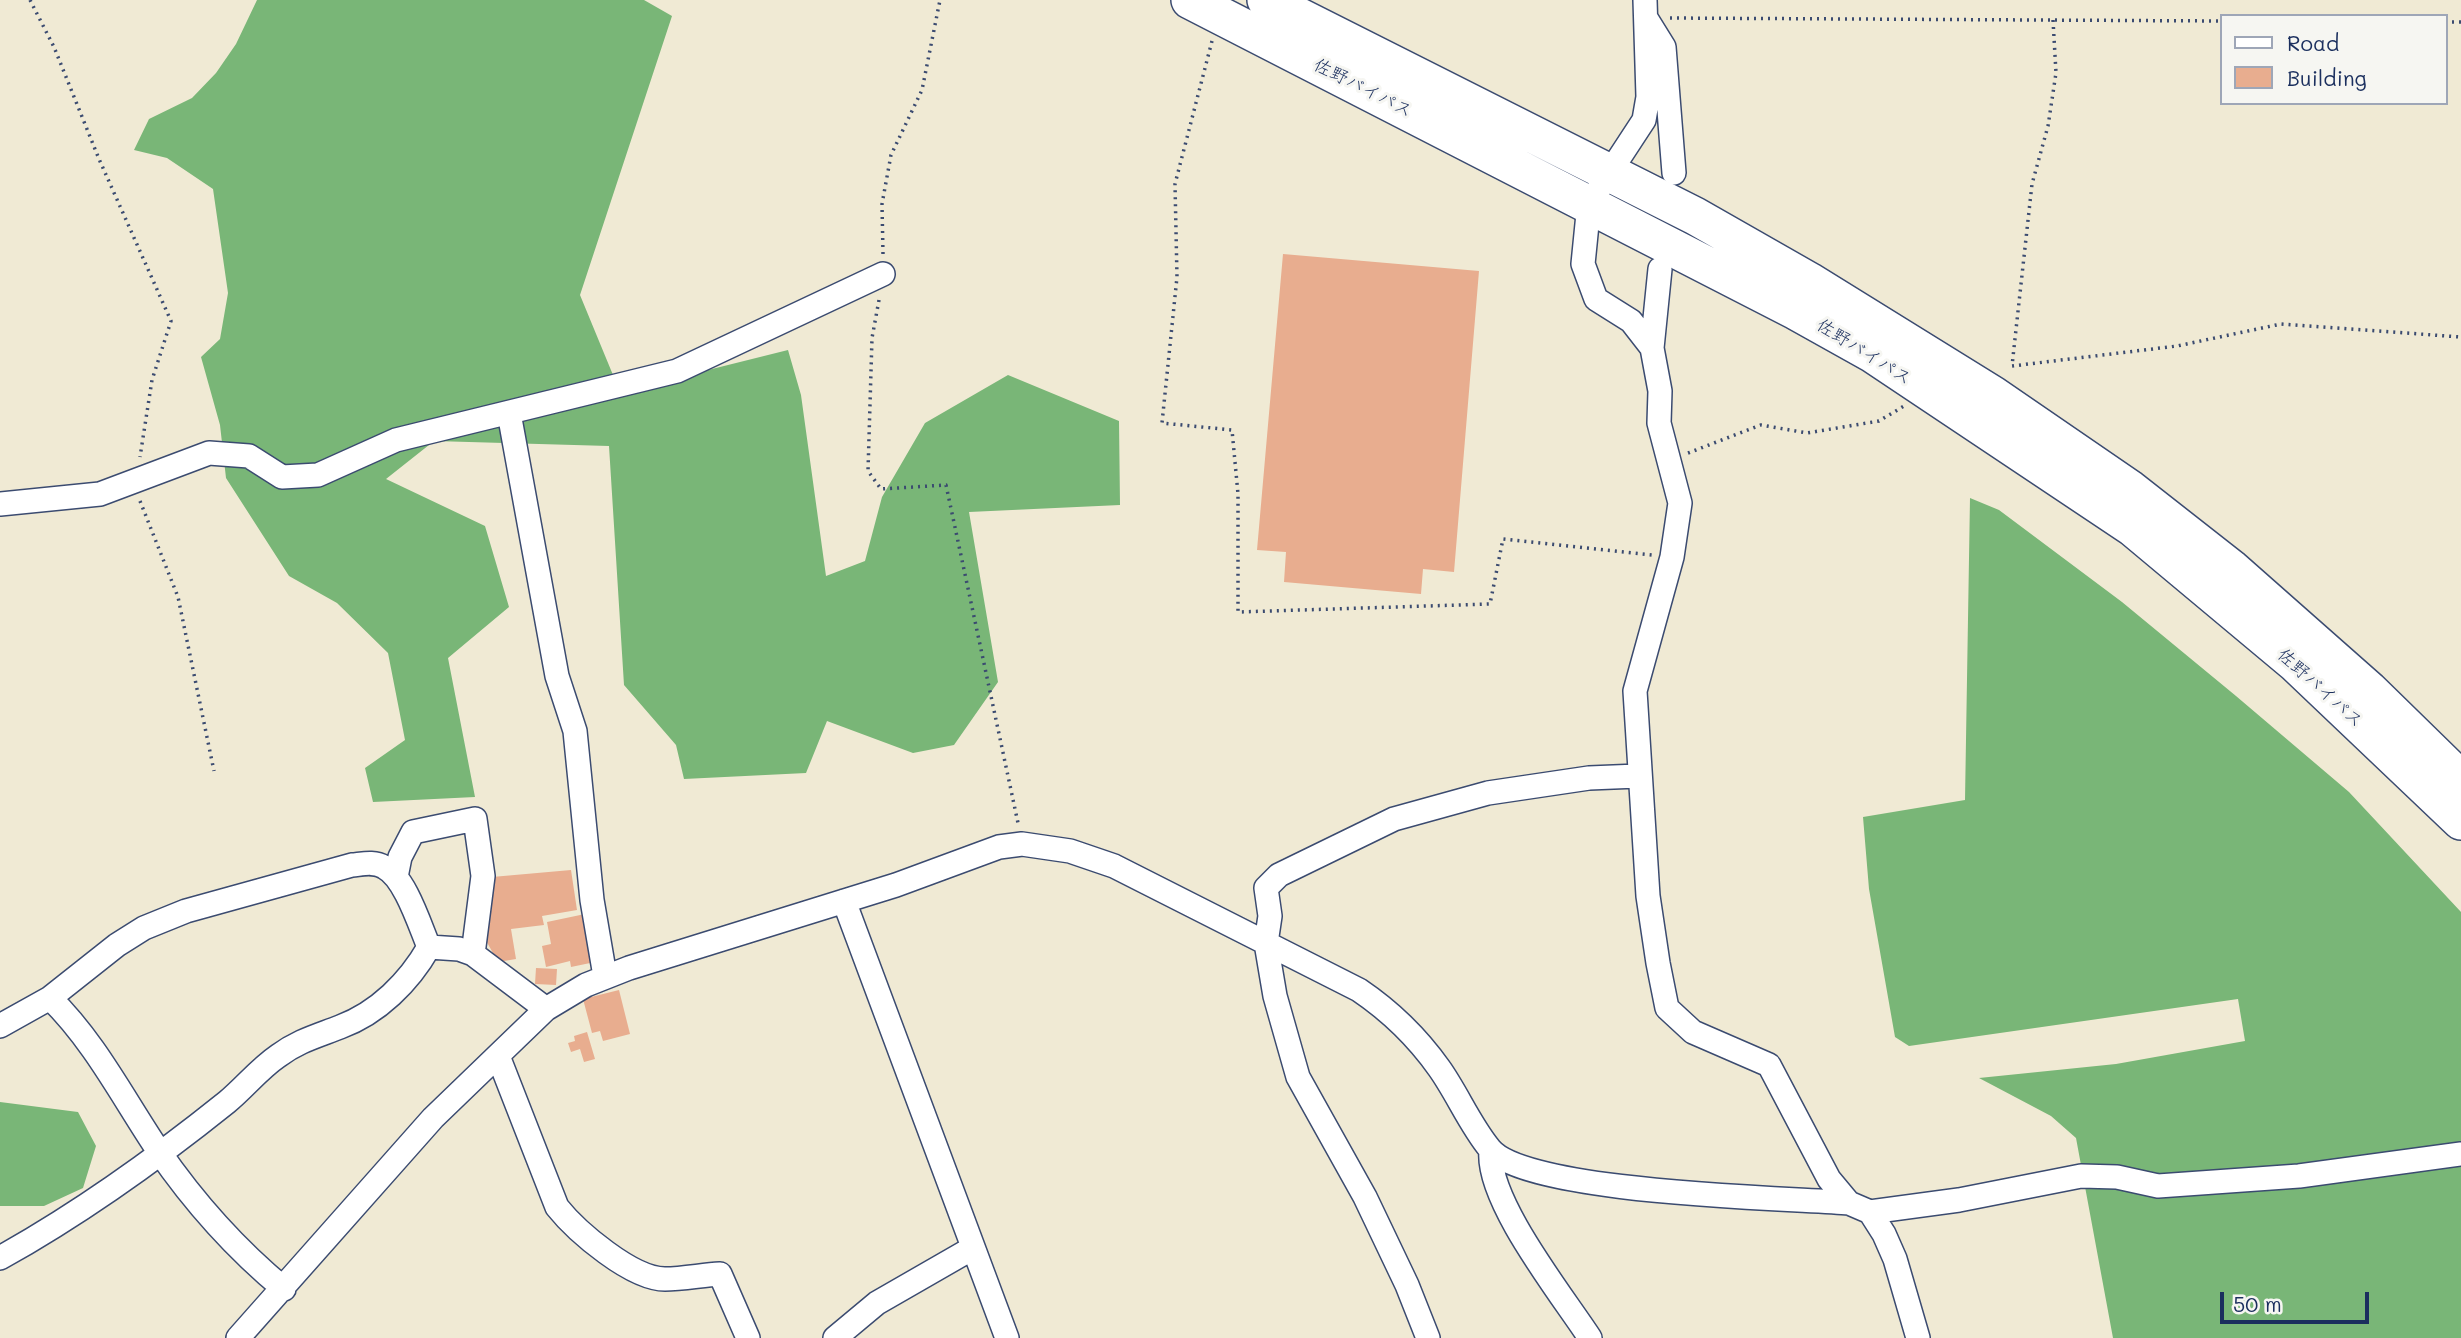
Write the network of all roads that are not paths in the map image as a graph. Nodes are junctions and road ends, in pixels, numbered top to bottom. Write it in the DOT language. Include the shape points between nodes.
graph roads {
  1 [pos="1266,0"];
  2 [pos="1205,7"];
  3 [pos="1645,9"];
  4 [pos="1610,173"];
  5 [pos="1674,173"];
  6 [pos="1589,204"];
  7 [pos="1660,269"];
  8 [pos="883,274"];
  9 [pos="1652,348"];
  10 [pos="509,413"];
  11 [pos="0,504"];
  12 [pos="1638,776"];
  13 [pos="2461,780"];
  14 [pos="2461,821"];
  15 [pos="396,877"];
  16 [pos="844,901"];
  17 [pos="1266,943"];
  18 [pos="429,947"];
  19 [pos="473,954"];
  20 [pos="605,976"];
  21 [pos="50,998"];
  22 [pos="546,1009"];
  23 [pos="0,1026"];
  24 [pos="498,1056"];
  25 [pos="1491,1151"];
  26 [pos="160,1152"];
  27 [pos="2461,1154"];
  28 [pos="1859,1208"];
  29 [pos="971,1249"];
  30 [pos="0,1258"];
  31 [pos="284,1289"];
  32 [pos="238,1338"];
  33 [pos="748,1338"];
  34 [pos="835,1338"];
  35 [pos="1007,1338"];
  36 [pos="1428,1338"];
  37 [pos="1590,1338"];
  38 [pos="1918,1338"];
  1 -- 4 [label="highway, 佐野バイパス"];
  2 -- 6 [label="highway, 佐野バイパス"];
  3 -- 4 [label="street" via="1644,120"];
  3 -- 5 [label="street" via="1664,47"];
  4 -- 6 [label="street"];
  4 -- 13 [label="highway, 佐野バイパス" via="1821,288 1993,395 2130,489 2369,690"];
  6 -- 9 [label="street" via="1583,264 1596,299 1631,321"];
  6 -- 14 [label="highway, 佐野バイパス" via="1873,354 2132,527 2296,664"];
  7 -- 9 [label="street"];
  8 -- 10 [label="street" via="677,371"];
  9 -- 12 [label="street" via="1660,391 1659,423 1680,503 1672,557 1634,691"];
  10 -- 11 [label="street" via="396,440 318,475 282,477 249,456 209,453 100,494"];
  10 -- 20 [label="street" via="557,676 575,731 592,900"];
  12 -- 17 [label="street" via="1589,778 1488,793 1394,819 1279,875 1266,888 1270,916"];
  12 -- 28 [label="street" via="1648,896 1667,1008 1693,1032 1769,1065 1829,1179"];
  15 -- 18 [label="street"];
  15 -- 19 [label="street" via="413,832 475,820 483,876"];
  15 -- 21 [label="street" via="384,867 352,865 186,911 117,945"];
  16 -- 17 [label="street" via="975,854 1022,844 1070,851 1114,866"];
  16 -- 20 [label="street"];
  16 -- 29 [label="street"];
  17 -- 25 [label="street" via="1359,990 1387,1010 1438,1066"];
  17 -- 36 [label="street" via="1275,996 1298,1077 1365,1197"];
  18 -- 19 [label="street"];
  18 -- 26 [label="street" via="415,970 378,1006 342,1027 299,1041"];
  19 -- 22 [label="street"];
  20 -- 22 [label="street"];
  21 -- 23 [label="street"];
  21 -- 26 [label="street" via="90,1041"];
  22 -- 24 [label="street"];
  24 -- 31 [label="street" via="433,1118"];
  24 -- 33 [label="street" via="557,1207 572,1226 606,1253 646,1274 664,1279 720,1274"];
  25 -- 28 [label="street" via="1540,1173 1580,1180"];
  25 -- 37 [label="street" via="1489,1166 1504,1206"];
  26 -- 30 [label="street" via="69,1217"];
  26 -- 31 [label="street" via="194,1198"];
  27 -- 28 [label="street" via="2299,1175 2158,1186 2117,1177 2081,1176 1959,1200"];
  28 -- 38 [label="street" via="1895,1259"];
  29 -- 34 [label="street" via="877,1303"];
  29 -- 35 [label="street"];
  31 -- 32 [label="street"];
}
